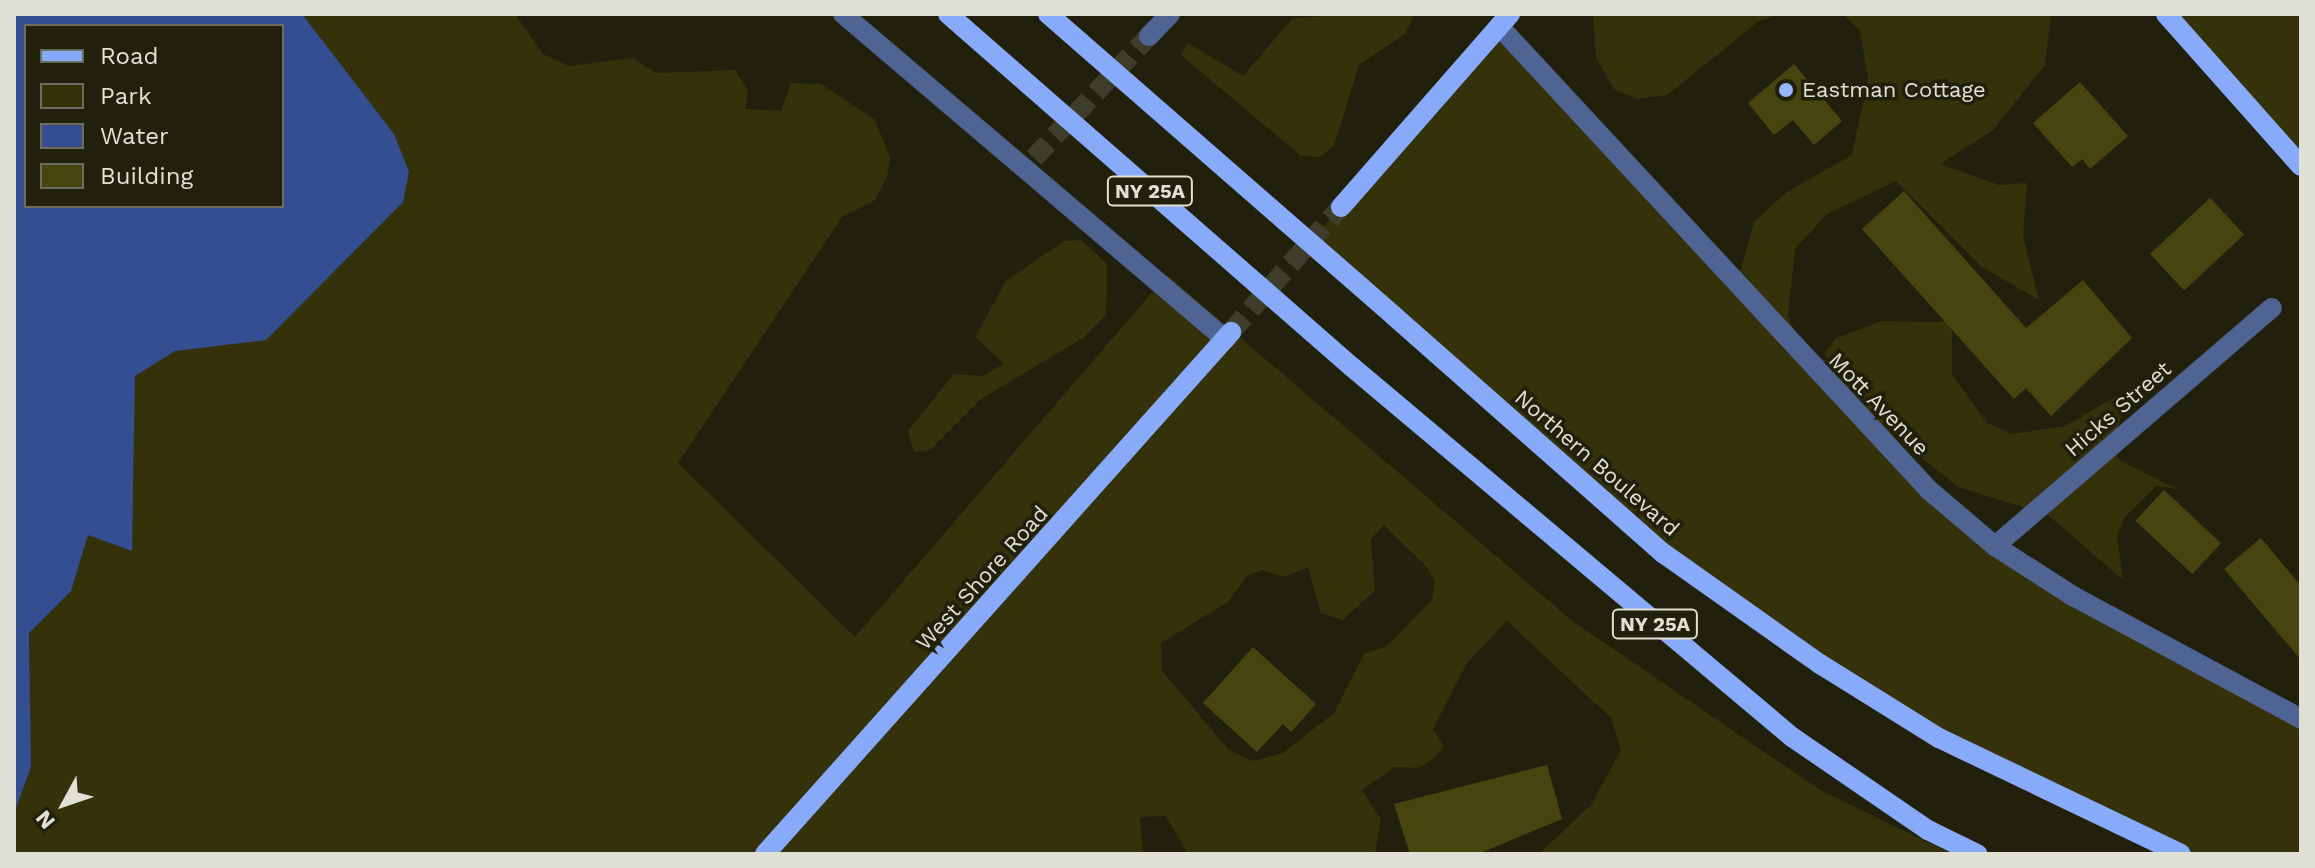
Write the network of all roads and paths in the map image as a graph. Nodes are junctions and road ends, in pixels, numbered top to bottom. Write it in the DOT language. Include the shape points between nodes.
graph roads {
  1 [pos="843,14"];
  2 [pos="948,14"];
  3 [pos="1048,14"];
  4 [pos="1170,14"];
  5 [pos="2166,14"];
  6 [pos="1505,20"];
  7 [pos="1149,36"];
  8 [pos="2301,166"];
  9 [pos="1341,207"];
  10 [pos="2272,308"];
  11 [pos="1228,336"];
  12 [pos="1995,546"];
  13 [pos="2301,719"];
  14 [pos="765,854"];
  15 [pos="1977,854"];
  16 [pos="2181,854"];
  1 -- 11 [label="street" via="1029,164"];
  2 -- 15 [label="main road, NY 25A, bridge" via="1352,367 1792,737 1928,830"];
  3 -- 16 [label="main road, Northern Boulevard / NY 25A, bridge" via="1663,553 1820,664 1939,738"];
  4 -- 7 [label="street"];
  5 -- 8 [label="main road"];
  6 -- 9 [label="main road"];
  6 -- 12 [label="street, Mott Avenue" via="1869,433"];
  10 -- 12 [label="street, Hicks Street"];
  11 -- 14 [label="main road, West Shore Road"];
  12 -- 13 [label="street, Mott Avenue" via="2227,685"];
}
